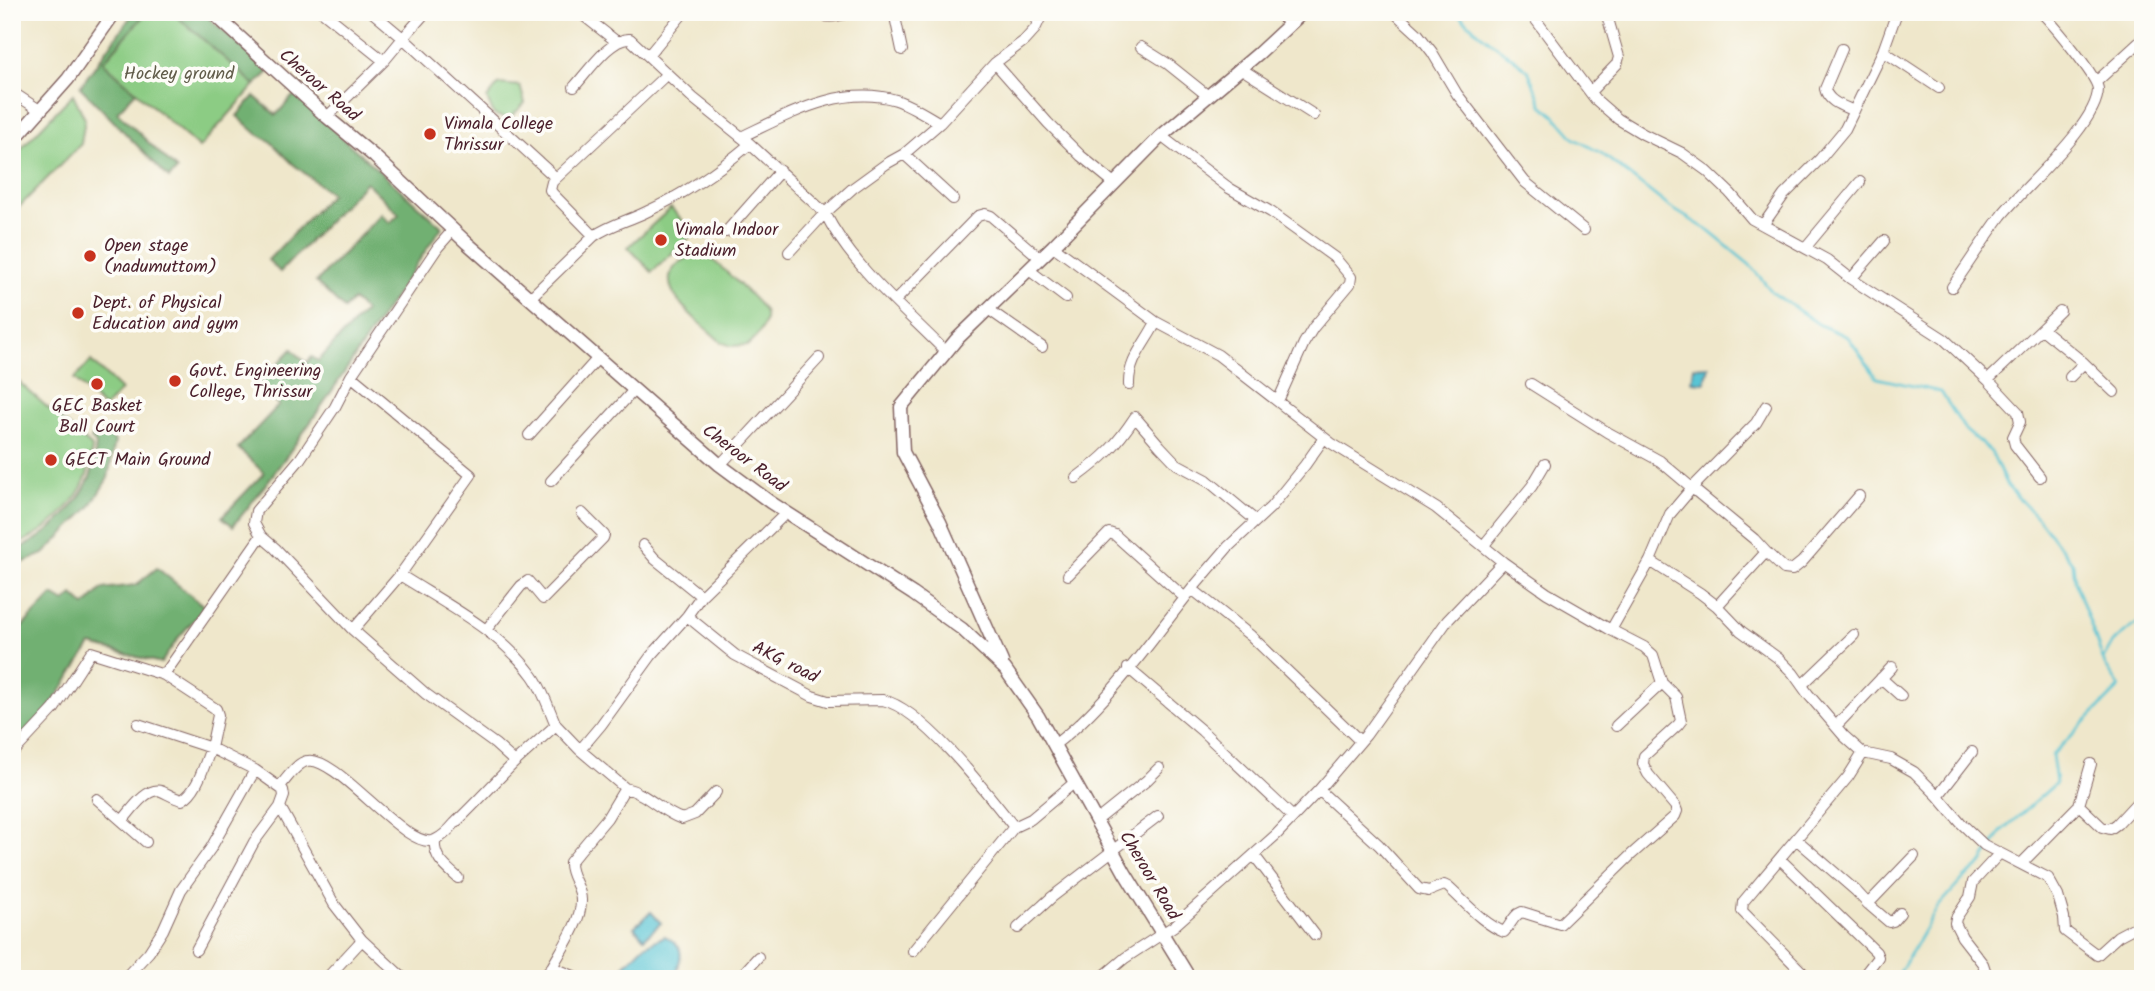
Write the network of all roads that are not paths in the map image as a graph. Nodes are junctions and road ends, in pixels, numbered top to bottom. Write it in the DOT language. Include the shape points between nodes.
graph roads {
  1 [pos="115,12"];
  2 [pos="212,12"];
  3 [pos="323,12"];
  4 [pos="372,12"];
  5 [pos="426,12"];
  6 [pos="579,12"];
  7 [pos="684,12"];
  8 [pos="809,12"];
  9 [pos="851,12"];
  10 [pos="894,12"];
  11 [pos="1043,12"];
  12 [pos="1274,12"];
  13 [pos="1303,12"];
  14 [pos="1394,12"];
  15 [pos="1530,12"];
  16 [pos="1606,12"];
  17 [pos="1897,12"];
  18 [pos="2041,12"];
  19 [pos="1290,23"];
  20 [pos="403,38"];
  21 [pos="2143,39"];
  22 [pos="617,42"];
  23 [pos="1141,47"];
  24 [pos="1842,49"];
  25 [pos="902,50"];
  26 [pos="1883,51"];
  27 [pos="648,56"];
  28 [pos="384,61"];
  29 [pos="995,63"];
  30 [pos="1240,68"];
  31 [pos="667,74"];
  32 [pos="2096,82"];
  33 [pos="574,87"];
  34 [pos="1939,88"];
  35 [pos="12,92"];
  36 [pos="1590,92"];
  37 [pos="1208,96"];
  38 [pos="41,111"];
  39 [pos="1854,111"];
  40 [pos="1314,115"];
  41 [pos="327,117"];
  42 [pos="940,123"];
  43 [pos="1161,136"];
  44 [pos="746,141"];
  45 [pos="12,142"];
  46 [pos="904,153"];
  47 [pos="780,171"];
  48 [pos="555,177"];
  49 [pos="1860,182"];
  50 [pos="1114,183"];
  51 [pos="953,199"];
  52 [pos="825,213"];
  53 [pos="1763,225"];
  54 [pos="453,230"];
  55 [pos="1584,230"];
  56 [pos="726,232"];
  57 [pos="594,236"];
  58 [pos="1884,241"];
  59 [pos="1053,246"];
  60 [pos="1805,248"];
  61 [pos="789,252"];
  62 [pos="1040,258"];
  63 [pos="1028,270"];
  64 [pos="1851,279"];
  65 [pos="1952,287"];
  66 [pos="530,298"];
  67 [pos="1066,298"];
  68 [pos="895,301"];
  69 [pos="988,309"];
  70 [pos="2060,311"];
  71 [pos="1156,321"];
  72 [pos="2042,329"];
  73 [pos="1042,347"];
  74 [pos="946,352"];
  75 [pos="598,358"];
  76 [pos="819,358"];
  77 [pos="2084,363"];
  78 [pos="351,376"];
  79 [pos="2070,377"];
  80 [pos="1988,380"];
  81 [pos="1531,384"];
  82 [pos="1129,385"];
  83 [pos="634,390"];
  84 [pos="2114,392"];
  85 [pos="1278,401"];
  86 [pos="1766,406"];
  87 [pos="529,435"];
  88 [pos="1324,438"];
  89 [pos="1545,464"];
  90 [pos="720,465"];
  91 [pos="2040,477"];
  92 [pos="1076,478"];
  93 [pos="551,481"];
  94 [pos="1692,488"];
  95 [pos="1859,496"];
  96 [pos="582,513"];
  97 [pos="786,513"];
  98 [pos="1255,520"];
  99 [pos="261,536"];
  100 [pos="643,545"];
  101 [pos="1484,545"];
  102 [pos="1766,552"];
  103 [pos="1650,561"];
  104 [pos="1503,562"];
  105 [pos="400,575"];
  106 [pos="1068,575"];
  107 [pos="1192,589"];
  108 [pos="701,596"];
  109 [pos="1185,598"];
  110 [pos="1717,607"];
  111 [pos="687,616"];
  112 [pos="354,629"];
  113 [pos="486,630"];
  114 [pos="1611,630"];
  115 [pos="1854,635"];
  116 [pos="1892,667"];
  117 [pos="1128,668"];
  118 [pos="1005,669"];
  119 [pos="164,675"];
  120 [pos="1881,678"];
  121 [pos="1662,683"];
  122 [pos="1802,685"];
  123 [pos="1901,696"];
  124 [pos="138,724"];
  125 [pos="556,725"];
  126 [pos="1616,726"];
  127 [pos="1836,726"];
  128 [pos="1360,741"];
  129 [pos="1054,745"];
  130 [pos="211,748"];
  131 [pos="580,750"];
  132 [pos="1972,752"];
  133 [pos="1863,753"];
  134 [pos="12,754"];
  135 [pos="515,762"];
  136 [pos="2091,764"];
  137 [pos="1159,768"];
  138 [pos="255,770"];
  139 [pos="1075,782"];
  140 [pos="280,786"];
  141 [pos="625,788"];
  142 [pos="1319,790"];
  143 [pos="716,792"];
  144 [pos="1938,796"];
  145 [pos="2143,796"];
  146 [pos="97,799"];
  147 [pos="2079,805"];
  148 [pos="280,807"];
  149 [pos="1158,816"];
  150 [pos="1293,817"];
  151 [pos="122,821"];
  152 [pos="1097,821"];
  153 [pos="1014,827"];
  154 [pos="1796,839"];
  155 [pos="435,841"];
  156 [pos="146,842"];
  157 [pos="1112,850"];
  158 [pos="1992,850"];
  159 [pos="1254,855"];
  160 [pos="1914,856"];
  161 [pos="1780,859"];
  162 [pos="2022,863"];
  163 [pos="458,878"];
  164 [pos="1868,904"];
  165 [pos="1900,913"];
  166 [pos="1018,928"];
  167 [pos="1163,933"];
  168 [pos="2143,934"];
  169 [pos="1315,935"];
  170 [pos="362,940"];
  171 [pos="196,950"];
  172 [pos="913,951"];
  173 [pos="758,957"];
  174 [pos="552,967"];
  175 [pos="124,979"];
  176 [pos="326,979"];
  177 [pos="404,979"];
  178 [pos="541,979"];
  179 [pos="580,979"];
  180 [pos="738,979"];
  181 [pos="1100,979"];
  182 [pos="1190,979"];
  183 [pos="1802,979"];
  184 [pos="1860,979"];
  185 [pos="1981,979"];
  1 -- 38 [label="main road"];
  2 -- 41 [label="main road, Cheroor Road"];
  3 -- 28 [label="street"];
  4 -- 20 [label="street"];
  5 -- 20 [label="street"];
  6 -- 22 [label="street"];
  7 -- 27 [label="street"];
  8 -- 9 [label="street" via="833,18"];
  10 -- 25 [label="street"];
  11 -- 29 [label="street" via="1024,41"];
  12 -- 19 [label="street"];
  13 -- 19 [label="main road"];
  14 -- 55 [label="street" via="1425,43 1457,94 1525,182"];
  15 -- 36 [label="street"];
  16 -- 36 [label="street" via="1619,57"];
  17 -- 26 [label="street"];
  18 -- 32 [label="street"];
  19 -- 30 [label="main road"];
  20 -- 28 [label="street"];
  20 -- 48 [label="street"];
  21 -- 32 [label="street"];
  22 -- 27 [label="street" via="631,39"];
  22 -- 33 [label="street"];
  23 -- 37 [label="street"];
  24 -- 39 [label="street" via="1826,95"];
  26 -- 34 [label="street"];
  26 -- 39 [label="street"];
  27 -- 31 [label="street"];
  28 -- 41 [label="street"];
  29 -- 42 [label="street"];
  29 -- 50 [label="street" via="1048,123"];
  30 -- 37 [label="main road"];
  30 -- 40 [label="street"];
  31 -- 44 [label="street"];
  31 -- 48 [label="street"];
  32 -- 65 [label="street" via="2093,106 2078,129 2002,215"];
  35 -- 38 [label="street"];
  36 -- 53 [label="street" via="1618,119 1707,171"];
  37 -- 43 [label="main road"];
  38 -- 45 [label="main road"];
  39 -- 53 [label="street" via="1846,129 1784,195"];
  41 -- 54 [label="main road, Cheroor Road"];
  42 -- 44 [label="street" via="898,100 835,97"];
  42 -- 46 [label="street"];
  43 -- 50 [label="main road"];
  43 -- 85 [label="street" via="1229,188 1335,258 1351,277 1304,343"];
  44 -- 47 [label="street"];
  44 -- 57 [label="street" via="726,165 688,190"];
  46 -- 51 [label="street"];
  46 -- 52 [label="street"];
  47 -- 52 [label="street"];
  47 -- 56 [label="street"];
  48 -- 57 [label="street" via="550,190"];
  49 -- 60 [label="street"];
  50 -- 59 [label="main road"];
  52 -- 61 [label="street"];
  52 -- 68 [label="street" via="854,257"];
  53 -- 60 [label="street"];
  54 -- 66 [label="main road, Cheroor Road"];
  54 -- 78 [label="street"];
  57 -- 66 [label="street"];
  58 -- 64 [label="street"];
  59 -- 62 [label="main road"];
  59 -- 71 [label="street"];
  60 -- 64 [label="street"];
  62 -- 63 [label="main road"];
  62 -- 68 [label="street" via="991,216 978,216"];
  63 -- 67 [label="street"];
  63 -- 69 [label="main road"];
  64 -- 80 [label="street" via="1944,339"];
  66 -- 75 [label="main road, Cheroor Road"];
  68 -- 74 [label="street"];
  69 -- 73 [label="street"];
  69 -- 74 [label="main road"];
  70 -- 72 [label="street"];
  71 -- 82 [label="street" via="1133,358"];
  71 -- 85 [label="street" via="1218,355"];
  72 -- 77 [label="street"];
  72 -- 80 [label="street"];
  74 -- 118 [label="main road" via="901,407 902,452 940,522"];
  75 -- 83 [label="main road, Cheroor Road"];
  75 -- 87 [label="street"];
  76 -- 90 [label="street"];
  77 -- 79 [label="street"];
  77 -- 84 [label="street"];
  78 -- 99 [label="street" via="300,459 256,511 254,523"];
  78 -- 105 [label="street" via="471,475"];
  80 -- 91 [label="street" via="2018,412 2015,445"];
  81 -- 94 [label="street" via="1660,461"];
  83 -- 90 [label="main road, Cheroor Road"];
  83 -- 93 [label="street"];
  85 -- 88 [label="street"];
  86 -- 94 [label="street" via="1756,423"];
  88 -- 98 [label="street" via="1271,507"];
  88 -- 101 [label="street" via="1436,508"];
  89 -- 101 [label="street"];
  90 -- 97 [label="main road, Cheroor Road"];
  92 -- 98 [label="street" via="1104,458 1135,418 1177,464 1207,480"];
  94 -- 102 [label="street"];
  94 -- 103 [label="street" via="1670,514"];
  95 -- 102 [label="street" via="1791,570"];
  96 -- 113 [label="street" via="603,538 543,599 528,581 521,586"];
  97 -- 108 [label="street"];
  97 -- 118 [label="main road, Cheroor Road" via="913,594 962,629"];
  98 -- 107 [label="street"];
  99 -- 112 [label="street"];
  99 -- 119 [label="street"];
  100 -- 108 [label="street"];
  101 -- 104 [label="street"];
  102 -- 110 [label="street"];
  103 -- 110 [label="street"];
  103 -- 114 [label="street"];
  104 -- 114 [label="street"];
  104 -- 128 [label="street" via="1447,621"];
  105 -- 112 [label="street"];
  105 -- 113 [label="street"];
  106 -- 109 [label="street" via="1110,533"];
  107 -- 109 [label="street"];
  107 -- 128 [label="street" via="1251,636"];
  108 -- 111 [label="street"];
  109 -- 117 [label="street"];
  110 -- 122 [label="street" via="1778,658"];
  111 -- 131 [label="street"];
  111 -- 153 [label="street, AKG road" via="735,655 812,696 828,701 891,702 956,757"];
  112 -- 135 [label="street" via="426,694"];
  113 -- 125 [label="street" via="513,652 535,679"];
  114 -- 121 [label="street" via="1653,655"];
  115 -- 122 [label="street"];
  116 -- 120 [label="street"];
  117 -- 129 [label="street" via="1074,730"];
  117 -- 150 [label="street"];
  118 -- 129 [label="main road, Cheroor Road"];
  119 -- 130 [label="street" via="216,709"];
  119 -- 134 [label="street" via="91,652 54,709"];
  120 -- 123 [label="street"];
  120 -- 127 [label="street"];
  121 -- 126 [label="street"];
  121 -- 142 [label="street" via="1676,697 1681,721 1644,756 1643,764 1675,807 1675,816 1560,924 1522,912 1504,932 1448,887 1419,889"];
  122 -- 127 [label="street"];
  124 -- 130 [label="street"];
  125 -- 131 [label="street"];
  125 -- 135 [label="street"];
  127 -- 133 [label="street"];
  128 -- 142 [label="street"];
  129 -- 139 [label="main road, Cheroor Road"];
  130 -- 138 [label="street"];
  130 -- 151 [label="street" via="188,797 182,800 153,790"];
  131 -- 141 [label="street"];
  132 -- 144 [label="street"];
  133 -- 144 [label="street" via="1891,759"];
  133 -- 154 [label="street"];
  135 -- 155 [label="street"];
  136 -- 147 [label="street"];
  137 -- 152 [label="street"];
  138 -- 140 [label="street"];
  138 -- 175 [label="street" via="181,890 163,930"];
  139 -- 152 [label="main road, Cheroor Road"];
  139 -- 153 [label="street" via="1031,819"];
  140 -- 148 [label="street" via="284,796"];
  140 -- 155 [label="street" via="298,766 314,761 353,786 418,840"];
  141 -- 143 [label="street" via="682,819 695,814"];
  141 -- 174 [label="street" via="570,862 582,897 579,913"];
  142 -- 150 [label="street"];
  144 -- 158 [label="street"];
  145 -- 147 [label="street" via="2110,829"];
  146 -- 151 [label="street"];
  147 -- 162 [label="street"];
  148 -- 170 [label="street" via="334,904"];
  148 -- 171 [label="street" via="254,842"];
  149 -- 157 [label="street"];
  150 -- 159 [label="street"];
  151 -- 156 [label="street"];
  152 -- 157 [label="main road, Cheroor Road"];
  153 -- 172 [label="street"];
  154 -- 161 [label="street"];
  154 -- 164 [label="street"];
  155 -- 163 [label="street" via="439,860"];
  157 -- 166 [label="street"];
  157 -- 167 [label="main road, Cheroor Road"];
  158 -- 162 [label="street"];
  158 -- 185 [label="street" via="1955,923 1983,964"];
  159 -- 167 [label="street"];
  159 -- 169 [label="street"];
  160 -- 164 [label="street"];
  161 -- 183 [label="street" via="1747,895 1742,911 1803,973"];
  161 -- 184 [label="street" via="1876,952 1878,957"];
  162 -- 168 [label="street" via="2048,878 2058,895 2065,931 2097,955 2134,927"];
  164 -- 165 [label="street" via="1889,922"];
  167 -- 181 [label="street"];
  167 -- 182 [label="main road, Cheroor Road"];
  170 -- 176 [label="street"];
  170 -- 177 [label="street"];
  173 -- 180 [label="street"];
  174 -- 178 [label="street"];
  174 -- 179 [label="street"];
}
